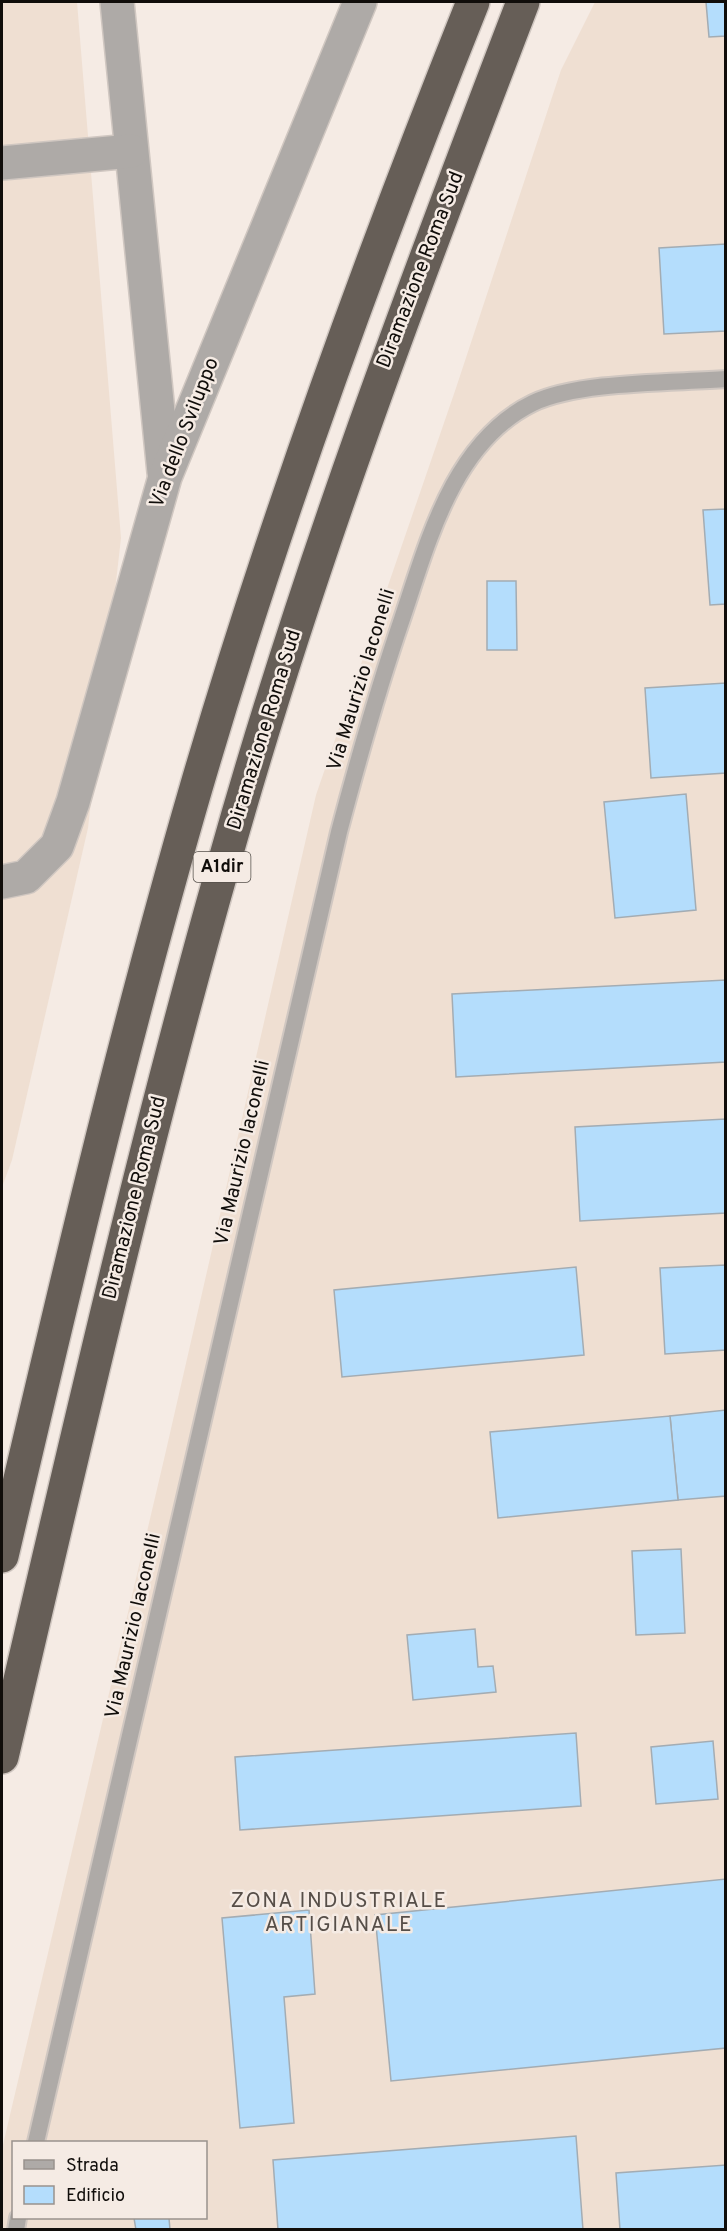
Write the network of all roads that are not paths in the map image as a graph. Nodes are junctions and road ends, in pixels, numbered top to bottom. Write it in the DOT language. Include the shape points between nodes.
graph roads {
  1 [pos="117,2"];
  2 [pos="360,2"];
  3 [pos="473,2"];
  4 [pos="523,2"];
  5 [pos="131,151"];
  6 [pos="2,163"];
  7 [pos="726,379"];
  8 [pos="165,477"];
  9 [pos="2,882"];
  10 [pos="2,1556"];
  11 [pos="2,1757"];
  12 [pos="36,2141"];
  1 -- 5 [label="street"];
  2 -- 8 [label="street, Via dello Sviluppo"];
  3 -- 10 [label="highway, A1dir" via="309,439 198,783 122,1058"];
  4 -- 11 [label="highway, Diramazione Roma Sud / A1dir" via="358,438 224,861 109,1301"];
  5 -- 6 [label="street"];
  5 -- 8 [label="street"];
  7 -- 12 [label="lane, Via Maurizio Iaconelli" via="586,389 535,402 501,423 484,442 457,480 437,521 372,707 339,832"];
  8 -- 9 [label="street, Via dello Sviluppo" via="57,846 27,877"];
}
